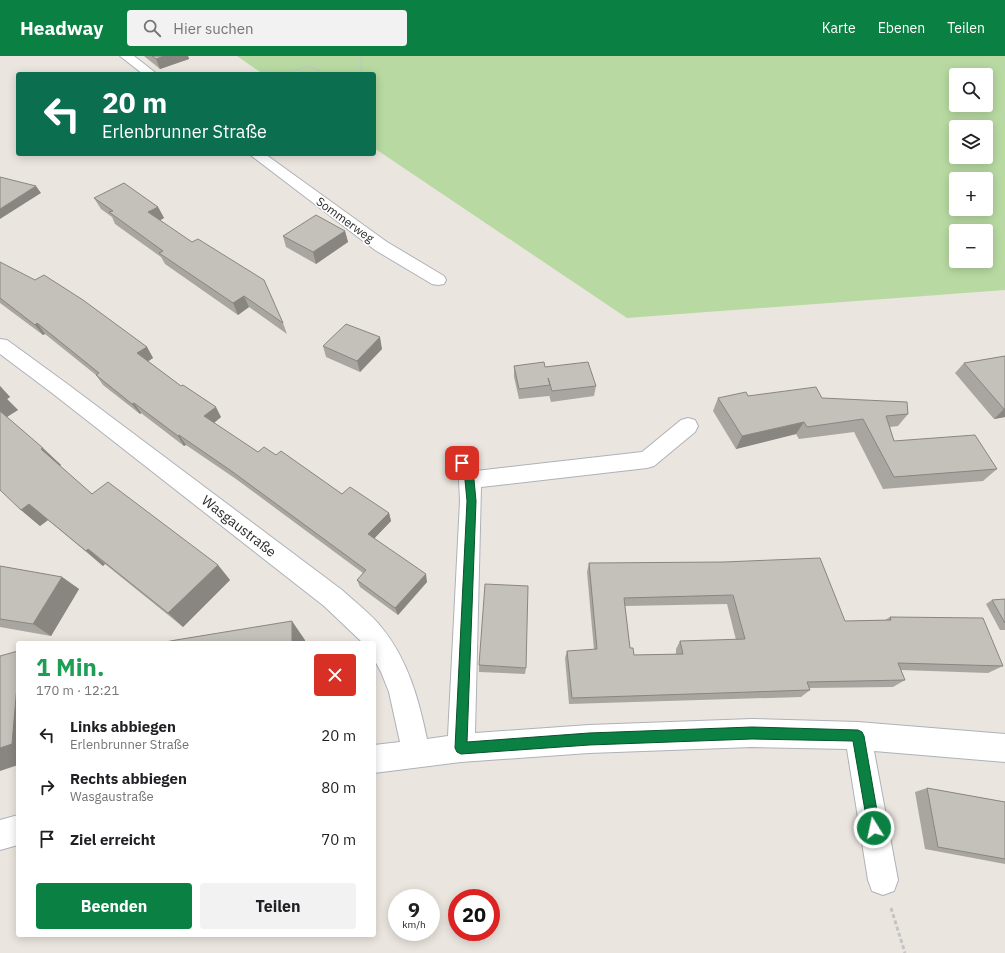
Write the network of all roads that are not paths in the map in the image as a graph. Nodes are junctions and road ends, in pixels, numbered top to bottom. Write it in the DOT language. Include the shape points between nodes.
graph roads {
  1 [pos="126,56"];
  2 [pos="148,72"];
  3 [pos="259,156"];
  4 [pos="438,280"];
  5 [pos="0,345"];
  6 [pos="688,426"];
  7 [pos="858,736"];
  8 [pos="461,748"];
  9 [pos="1005,748"];
  10 [pos="416,753"];
  11 [pos="376,759"];
  12 [pos="16,831"];
  13 [pos="0,835"];
  14 [pos="883,880"];
  1 -- 2 [label="street"];
  3 -- 4 [label="street, Sommerweg" via="381,246"];
  5 -- 10 [label="street, Wasgaustraße" via="333,598 373,636 395,672 408,708"];
  6 -- 8 [label="street" via="647,460 466,471 471,501"];
  7 -- 8 [label="street" via="752,733 589,739"];
  7 -- 9 [label="street"];
  7 -- 14 [label="street" via="867,829"];
  8 -- 10 [label="street"];
  10 -- 11 [label="street"];
  12 -- 13 [label="street"];
}
